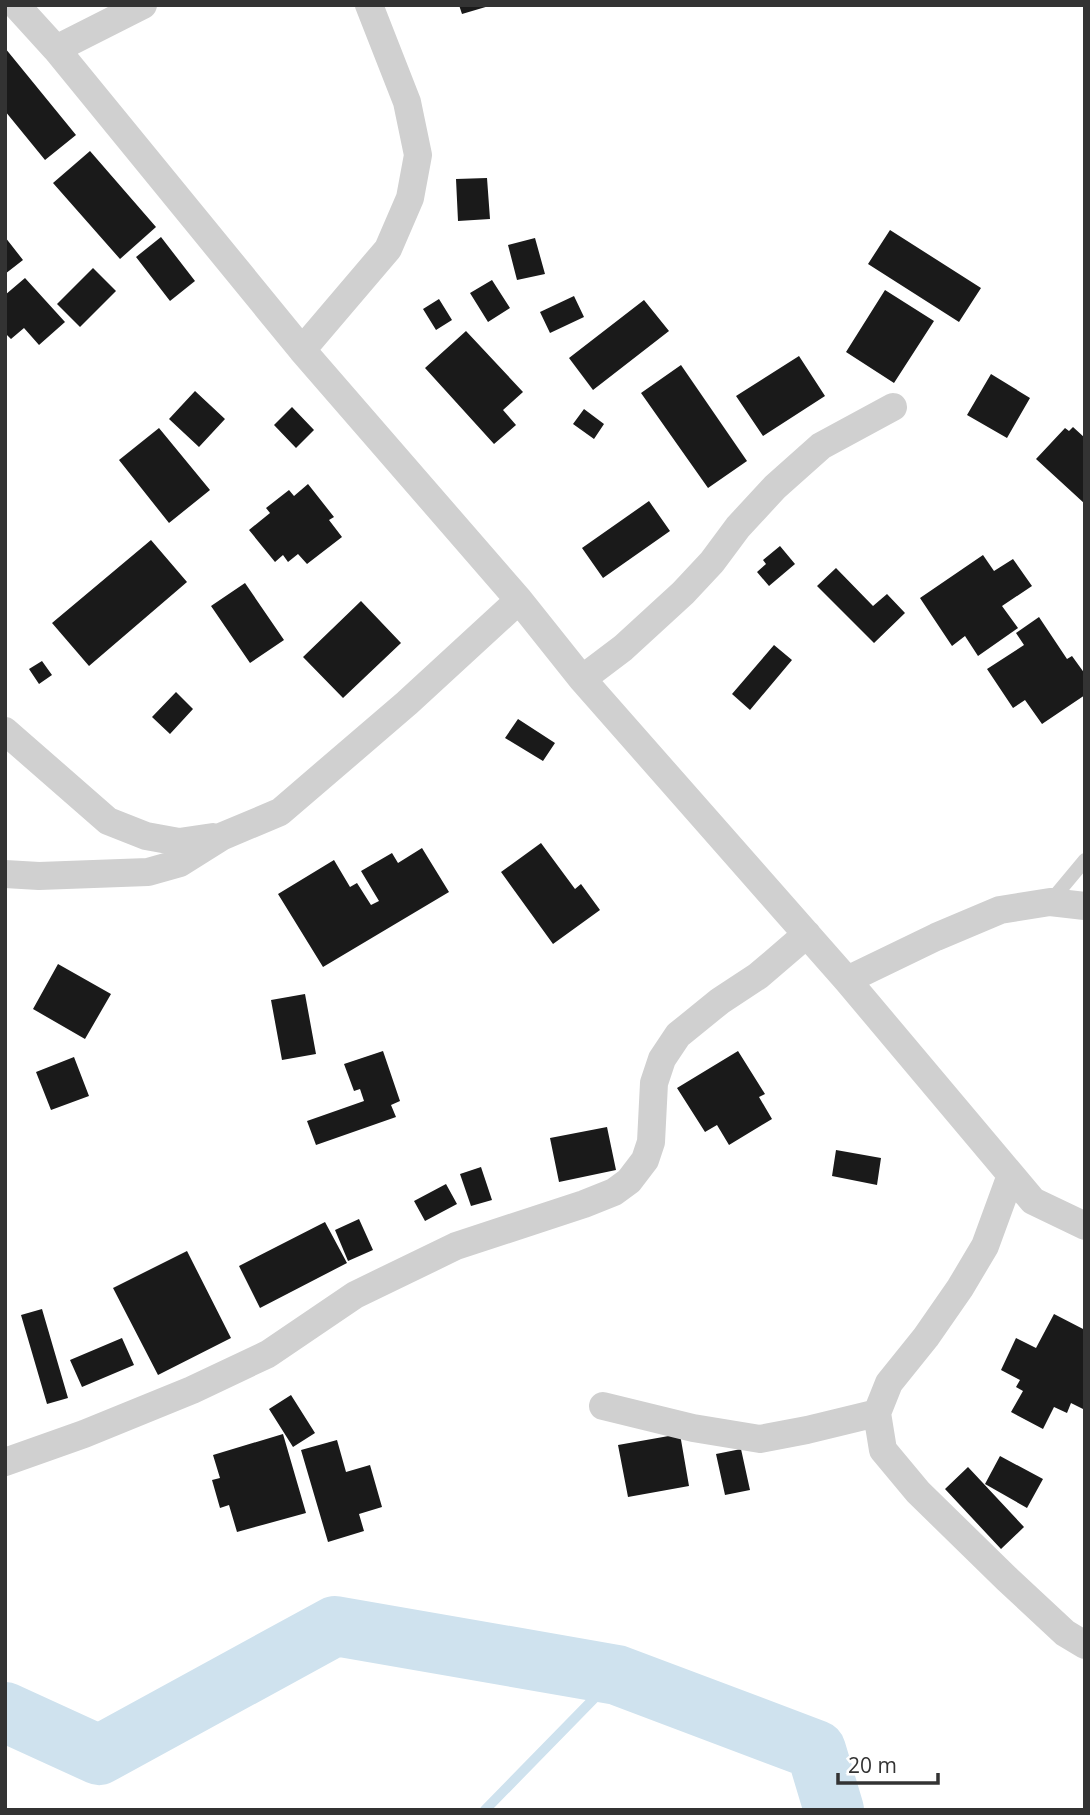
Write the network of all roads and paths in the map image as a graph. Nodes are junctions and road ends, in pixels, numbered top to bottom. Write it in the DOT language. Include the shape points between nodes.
graph roads {
  1 [pos="16,5"];
  2 [pos="143,5"];
  3 [pos="369,5"];
  4 [pos="56,49"];
  5 [pos="302,350"];
  6 [pos="893,407"];
  7 [pos="519,600"];
  8 [pos="582,679"];
  9 [pos="5,731"];
  10 [pos="223,836"];
  11 [pos="1085,860"];
  12 [pos="5,874"];
  13 [pos="1050,902"];
  14 [pos="1085,906"];
  15 [pos="807,934"];
  16 [pos="847,980"];
  17 [pos="1010,1175"];
  18 [pos="1085,1226"];
  19 [pos="603,1406"];
  20 [pos="877,1413"];
  21 [pos="5,1462"];
  22 [pos="1085,1644"];
  1 -- 4 [label="street"];
  2 -- 4 [label="street"];
  3 -- 5 [label="street" via="407,102 418,155 410,198 388,249"];
  4 -- 5 [label="street"];
  5 -- 7 [label="street"];
  6 -- 8 [label="street" via="821,446 775,487 683,593"];
  7 -- 8 [label="street"];
  7 -- 10 [label="street" via="280,812"];
  8 -- 15 [label="street"];
  9 -- 10 [label="street" via="108,821 146,836 179,842"];
  10 -- 12 [label="street" via="180,863 148,872"];
  11 -- 13 [label="lane"];
  13 -- 14 [label="street"];
  13 -- 16 [label="street" via="1000,909"];
  15 -- 16 [label="street"];
  15 -- 21 [label="street" via="678,1035 662,1059 654,1083 651,1142 645,1160 614,1192 456,1245 355,1295 268,1354 192,1390"];
  16 -- 17 [label="street"];
  17 -- 18 [label="street" via="1033,1201"];
  17 -- 20 [label="street" via="985,1247 889,1384"];
  19 -- 20 [label="street" via="760,1439"];
  20 -- 22 [label="street" via="883,1450 918,1492 1065,1633"];
}
